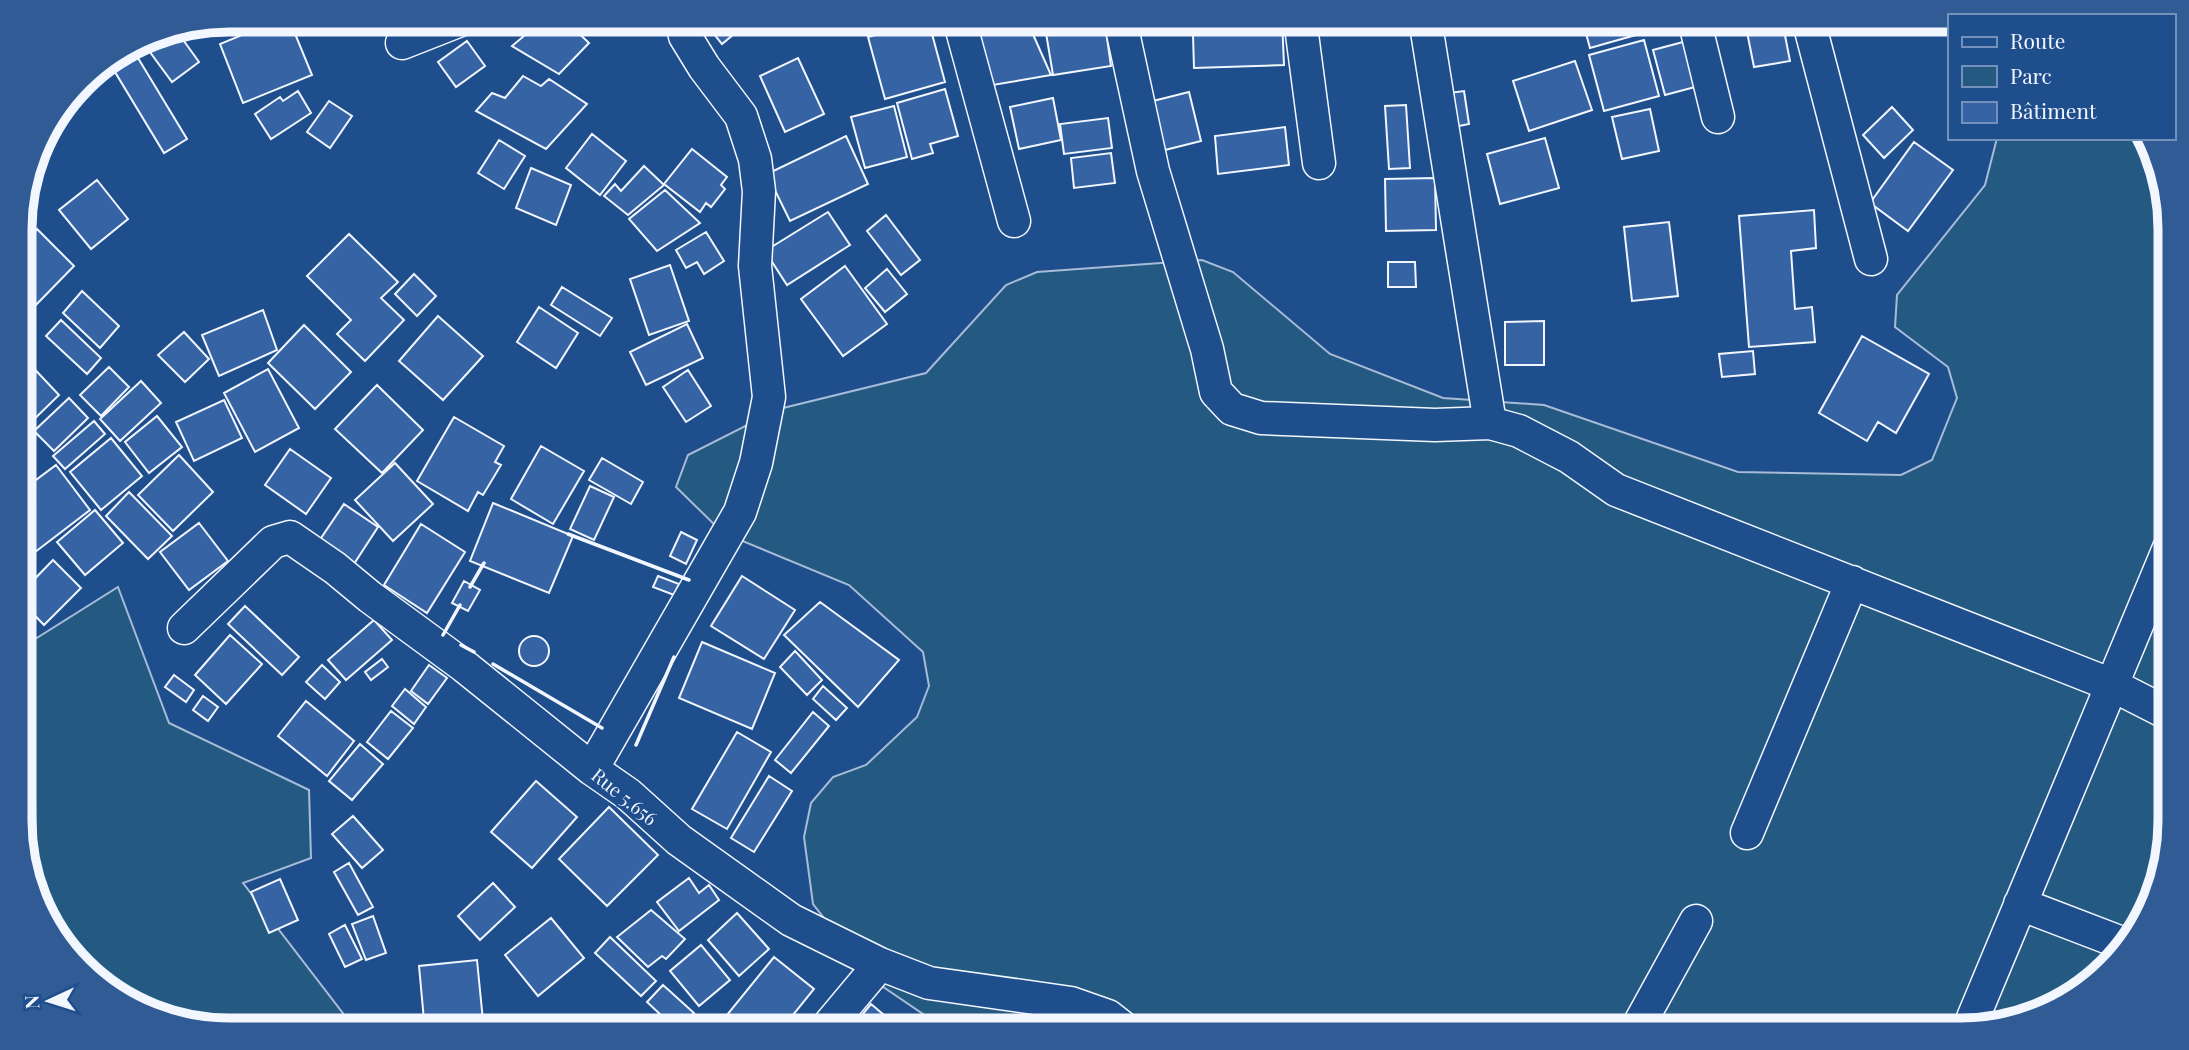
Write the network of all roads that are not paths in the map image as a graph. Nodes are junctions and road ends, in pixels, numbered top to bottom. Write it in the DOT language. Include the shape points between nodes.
graph roads {
  1 [pos="430,32"];
  2 [pos="684,32"];
  3 [pos="963,32"];
  4 [pos="1123,32"];
  5 [pos="1302,32"];
  6 [pos="1427,32"];
  7 [pos="1697,32"];
  8 [pos="1811,32"];
  9 [pos="402,43"];
  10 [pos="1718,117"];
  11 [pos="1319,163"];
  12 [pos="1014,221"];
  13 [pos="1871,259"];
  14 [pos="1490,423"];
  15 [pos="2158,574"];
  16 [pos="1852,582"];
  17 [pos="184,628"];
  18 [pos="2112,685"];
  19 [pos="2158,708"];
  20 [pos="592,769"];
  21 [pos="1747,833"];
  22 [pos="2020,904"];
  23 [pos="1696,920"];
  24 [pos="2117,941"];
  25 [pos="880,964"];
  26 [pos="835,1018"];
  27 [pos="1110,1018"];
  28 [pos="1643,1018"];
  29 [pos="1973,1018"];
  1 -- 9 [label="street"];
  2 -- 20 [label="street" via="741,116 755,159 759,191 755,266 769,397 757,463 740,512"];
  3 -- 12 [label="street"];
  4 -- 14 [label="street" via="1153,171 1216,392 1232,409 1261,418"];
  5 -- 11 [label="street"];
  6 -- 14 [label="street"];
  7 -- 10 [label="street"];
  8 -- 13 [label="street"];
  14 -- 16 [label="street" via="1519,431 1569,457 1616,490"];
  15 -- 18 [label="street"];
  16 -- 18 [label="street"];
  16 -- 21 [label="street"];
  17 -- 20 [label="street, Rue 5.656" via="273,542 290,537 464,666"];
  18 -- 19 [label="street"];
  18 -- 22 [label="street"];
  20 -- 25 [label="street, Rue 5.656" via="679,840 780,912"];
  22 -- 24 [label="street"];
  22 -- 29 [label="street"];
  23 -- 28 [label="street"];
  25 -- 26 [label="street"];
  25 -- 27 [label="street, Rue 5.656" via="929,983 1071,1003"];
}
